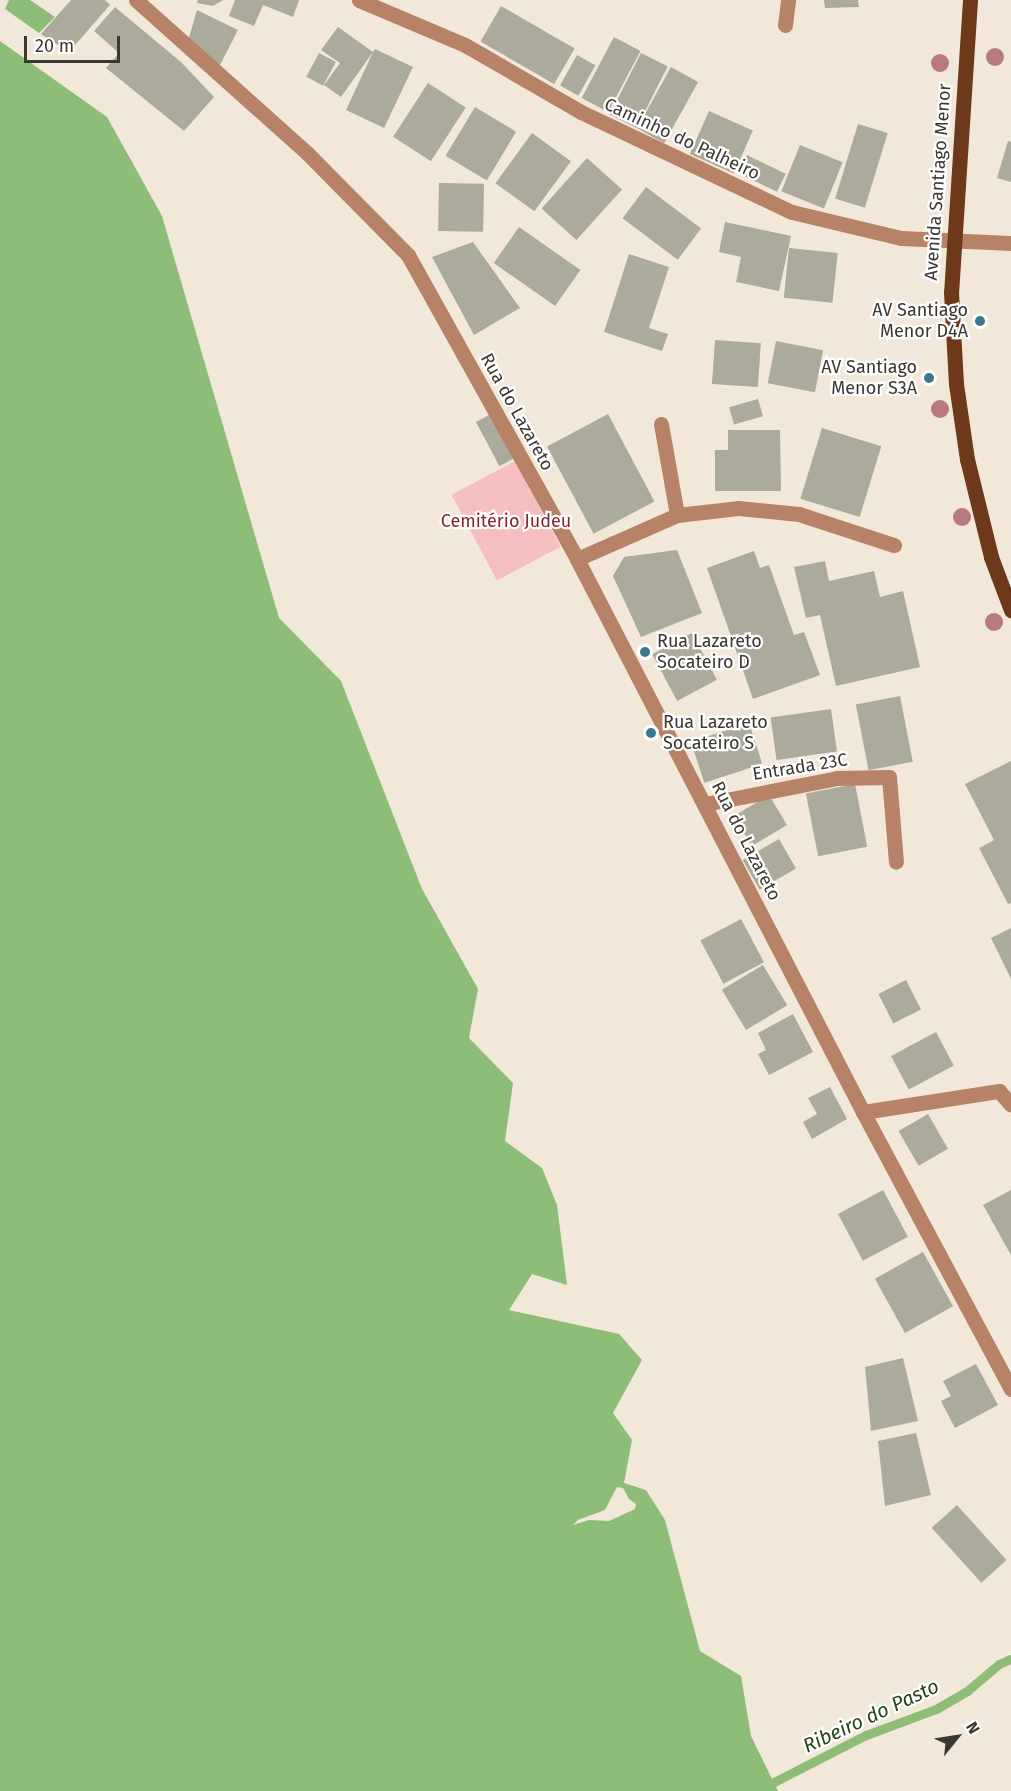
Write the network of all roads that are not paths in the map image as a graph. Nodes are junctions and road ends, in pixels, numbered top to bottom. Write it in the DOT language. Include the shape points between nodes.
graph roads {
  1 [pos="359,0"];
  2 [pos="789,0"];
  3 [pos="969,0"];
  4 [pos="142,2"];
  5 [pos="785,25"];
  6 [pos="954,240"];
  7 [pos="1011,243"];
  8 [pos="661,424"];
  9 [pos="677,515"];
  10 [pos="894,545"];
  11 [pos="577,559"];
  12 [pos="1011,610"];
  13 [pos="705,804"];
  14 [pos="896,862"];
  15 [pos="1011,1105"];
  16 [pos="863,1112"];
  17 [pos="1011,1389"];
  1 -- 6 [label="street, Caminho do Palheiro" via="465,45 581,112 792,212 901,238"];
  2 -- 5 [label="street"];
  3 -- 6 [label="main road, Avenida Santiago Menor"];
  4 -- 11 [label="street, Rua do Lazareto" via="306,152 408,255"];
  6 -- 7 [label="street, Caminho do Palheiro"];
  6 -- 12 [label="main road, Avenida Santiago Menor" via="951,292 959,420 991,557"];
  8 -- 9 [label="street"];
  9 -- 10 [label="street" via="738,508 799,514"];
  9 -- 11 [label="street"];
  11 -- 13 [label="street, Rua do Lazareto"];
  13 -- 14 [label="street, Entrada 23C" via="837,778 889,777"];
  13 -- 16 [label="street, Rua do Lazareto"];
  15 -- 16 [label="street" via="999,1091"];
  16 -- 17 [label="street, Rua do Lazareto"];
}
